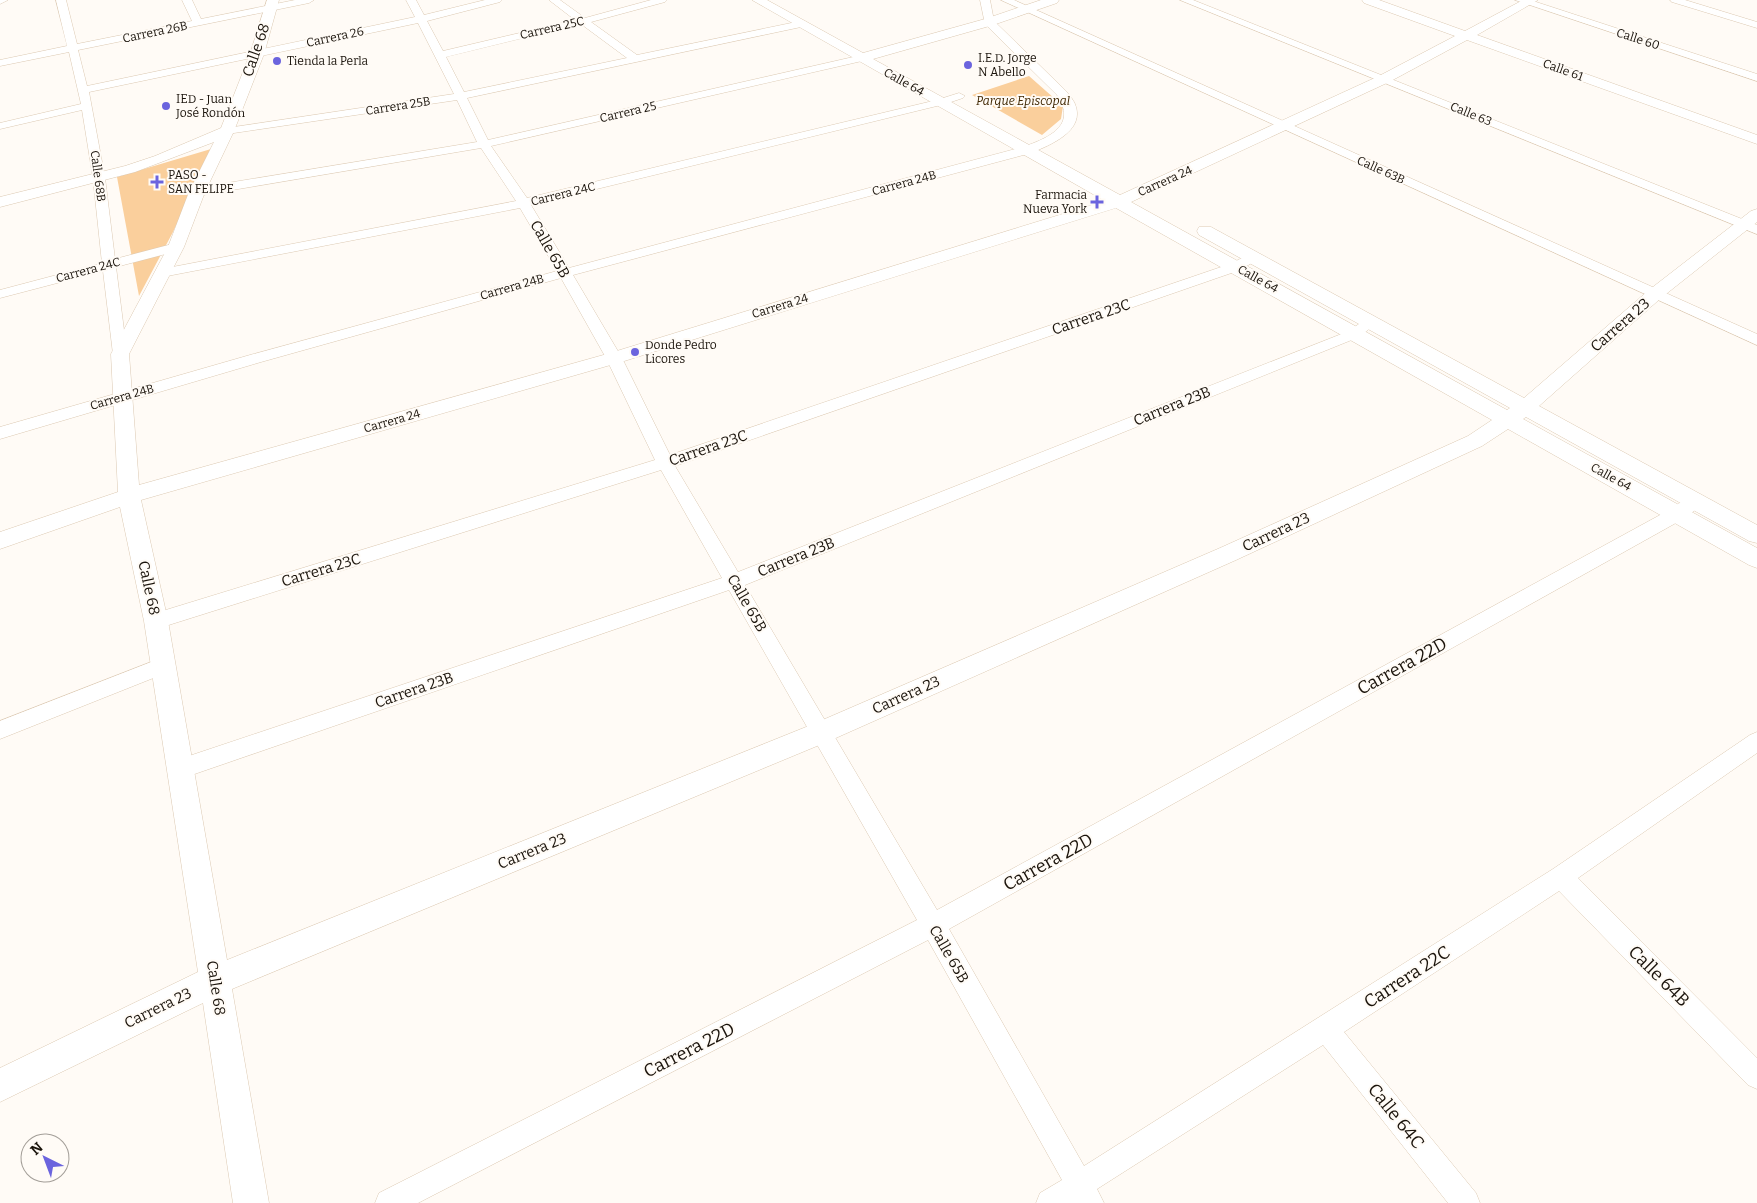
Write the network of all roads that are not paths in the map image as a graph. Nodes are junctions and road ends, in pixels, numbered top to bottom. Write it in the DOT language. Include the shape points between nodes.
graph roads {
  1 [pos="61,0"];
  2 [pos="187,0"];
  3 [pos="309,0"];
  4 [pos="411,0"];
  5 [pos="497,0"];
  6 [pos="554,0"];
  7 [pos="662,0"];
  8 [pos="758,0"];
  9 [pos="984,0"];
  10 [pos="1006,0"];
  11 [pos="1052,0"];
  12 [pos="1185,0"];
  13 [pos="1368,0"];
  14 [pos="1675,0"];
  15 [pos="1527,1"];
  16 [pos="272,4"];
  17 [pos="1026,9"];
  18 [pos="791,11"];
  19 [pos="421,19"];
  20 [pos="583,21"];
  21 [pos="989,22"];
  22 [pos="198,23"];
  23 [pos="1757,25"];
  24 [pos="1464,35"];
  25 [pos="73,48"];
  26 [pos="881,53"];
  27 [pos="256,54"];
  28 [pos="440,54"];
  29 [pos="862,58"];
  30 [pos="637,60"];
  31 [pos="0,64"];
  32 [pos="1757,78"];
  33 [pos="1384,79"];
  34 [pos="83,90"];
  35 [pos="460,96"];
  36 [pos="959,96"];
  37 [pos="941,102"];
  38 [pos="87,106"];
  39 [pos="0,126"];
  40 [pos="1285,126"];
  41 [pos="227,131"];
  42 [pos="1757,140"];
  43 [pos="1044,143"];
  44 [pos="484,144"];
  45 [pos="1027,150"];
  46 [pos="99,178"];
  47 [pos="197,192"];
  48 [pos="1138,194"];
  49 [pos="0,202"];
  50 [pos="1118,202"];
  51 [pos="524,203"];
  52 [pos="1753,223"];
  53 [pos="176,247"];
  54 [pos="1253,258"];
  55 [pos="110,264"];
  56 [pos="1235,267"];
  57 [pos="162,273"];
  58 [pos="563,273"];
  59 [pos="0,294"];
  60 [pos="1655,294"];
  61 [pos="1371,322"];
  62 [pos="1354,334"];
  63 [pos="1757,340"];
  64 [pos="120,354"];
  65 [pos="614,358"];
  66 [pos="123,396"];
  67 [pos="1516,413"];
  68 [pos="0,433"];
  69 [pos="665,463"];
  70 [pos="129,496"];
  71 [pos="1696,501"];
  72 [pos="1677,514"];
  73 [pos="1757,535"];
  74 [pos="0,541"];
  75 [pos="1757,559"];
  76 [pos="735,581"];
  77 [pos="156,621"];
  78 [pos="164,666"];
  79 [pos="0,730"];
  80 [pos="820,733"];
  81 [pos="1757,741"];
  82 [pos="180,769"];
  83 [pos="1561,877"];
  84 [pos="933,925"];
  85 [pos="215,980"];
  86 [pos="1326,1029"];
  87 [pos="1757,1076"];
  88 [pos="0,1085"];
  89 [pos="1084,1194"];
  90 [pos="251,1203"];
  91 [pos="389,1203"];
  92 [pos="1050,1203"];
  93 [pos="1466,1203"];
  1 -- 25 [label="street, Calle 68B"];
  2 -- 22 [label="street"];
  3 -- 16 [label="street, Carrera 26B"];
  4 -- 19 [label="street, Calle 65B"];
  5 -- 19 [label="street, Carrera 26"];
  6 -- 20 [label="street"];
  7 -- 20 [label="street, Carrera 25C"];
  8 -- 18 [label="street, Calle 64"];
  9 -- 21 [label="street"];
  10 -- 17 [label="street, Calle 63B"];
  11 -- 17 [label="street, Carrera 25"];
  12 -- 33 [label="street, Calle 63"];
  13 -- 24 [label="street, Calle 61"];
  14 -- 23 [label="street"];
  15 -- 24 [label="street, Carrera 24"];
  15 -- 32 [label="street, Calle 60"];
  16 -- 22 [label="street, Carrera 26B"];
  16 -- 27 [label="street, Calle 68"];
  17 -- 21 [label="street, Carrera 25"];
  17 -- 40 [label="street, Calle 63B"];
  18 -- 26 [label="street, Calle 64"];
  18 -- 29 [label="street, Calle 64"];
  18 -- 30 [label="street, Carrera 25B"];
  19 -- 27 [label="street, Carrera 26"];
  19 -- 28 [label="street, Calle 65B"];
  20 -- 28 [label="street, Carrera 25C"];
  20 -- 30 [label="street"];
  21 -- 26 [label="street, Carrera 25"];
  21 -- 43 [label="street, Carrera 24B" via="1062,93 1070,106 1070,120 1060,135"];
  22 -- 25 [label="street, Carrera 26B"];
  24 -- 33 [label="street, Carrera 24"];
  24 -- 42 [label="street, Calle 61"];
  25 -- 31 [label="street, Carrera 26B"];
  25 -- 34 [label="street, Calle 68B"];
  26 -- 29 [label="street, Carrera 25"];
  26 -- 36 [label="street, Calle 64"];
  27 -- 34 [label="street, Carrera 26"];
  27 -- 41 [label="street, Calle 68"];
  28 -- 35 [label="street, Calle 65B"];
  29 -- 37 [label="street, Calle 64"];
  29 -- 44 [label="street, Carrera 25"];
  30 -- 35 [label="street, Carrera 25B"];
  33 -- 40 [label="street, Carrera 24"];
  33 -- 52 [label="street, Calle 63"];
  34 -- 38 [label="street, Calle 68B"];
  35 -- 41 [label="street, Carrera 25B"];
  35 -- 44 [label="street, Calle 65B"];
  36 -- 37 [label="street, Carrera 24C"];
  36 -- 43 [label="street, Calle 64"];
  37 -- 45 [label="street, Calle 64"];
  37 -- 51 [label="street, Carrera 24C"];
  38 -- 39 [label="street"];
  38 -- 46 [label="street, Calle 68B"];
  40 -- 48 [label="street, Carrera 24"];
  40 -- 60 [label="street, Calle 63B"];
  41 -- 46 [label="street, Carrera 25B" via="160,159"];
  41 -- 47 [label="street, Calle 68"];
  43 -- 45 [label="street, Carrera 24B"];
  43 -- 48 [label="street, Calle 64"];
  44 -- 47 [label="street, Carrera 25"];
  44 -- 51 [label="street, Calle 65B"];
  45 -- 50 [label="street, Calle 64"];
  45 -- 58 [label="street, Carrera 24B"];
  46 -- 49 [label="street, Carrera 25B"];
  46 -- 55 [label="street, Calle 68B"];
  47 -- 53 [label="street, Calle 68"];
  48 -- 50 [label="street, Carrera 24"];
  48 -- 54 [label="street, Calle 64"];
  50 -- 56 [label="street, Calle 64"];
  50 -- 65 [label="street, Carrera 24"];
  51 -- 57 [label="street, Carrera 24C"];
  51 -- 58 [label="street, Calle 65B"];
  52 -- 60 [label="street, Carrera 23"];
  53 -- 55 [label="street, Carrera 24C"];
  53 -- 57 [label="street, Calle 68"];
  54 -- 56 [label="street, Carrera 23C"];
  54 -- 61 [label="street, Calle 64"];
  55 -- 59 [label="street, Carrera 24C"];
  55 -- 64 [label="street, Calle 68B"];
  56 -- 62 [label="street, Calle 64"];
  56 -- 69 [label="street, Carrera 23C"];
  57 -- 64 [label="street, Calle 68"];
  58 -- 65 [label="street, Calle 65B"];
  58 -- 66 [label="street, Carrera 24B"];
  60 -- 63 [label="street, Calle 63B"];
  60 -- 67 [label="street, Carrera 23"];
  61 -- 62 [label="street, Carrera 23B"];
  61 -- 67 [label="street, Calle 64"];
  62 -- 67 [label="street, Calle 64"];
  62 -- 76 [label="street, Carrera 23B"];
  64 -- 66 [label="street, Calle 68"];
  65 -- 69 [label="street, Calle 65B"];
  65 -- 70 [label="street, Carrera 24"];
  66 -- 68 [label="street, Carrera 24B"];
  66 -- 70 [label="street, Calle 68"];
  67 -- 71 [label="street, Calle 64"];
  67 -- 72 [label="street, Calle 64"];
  67 -- 80 [label="street, Carrera 23" via="1475,441 1228,554"];
  69 -- 76 [label="street, Calle 65B"];
  69 -- 77 [label="street, Carrera 23C"];
  70 -- 74 [label="street, Carrera 24"];
  70 -- 77 [label="street, Calle 68"];
  71 -- 72 [label="street, Carrera 22D"];
  71 -- 73 [label="street, Calle 64"];
  72 -- 75 [label="street, Calle 64"];
  72 -- 84 [label="street, Carrera 22D"];
  76 -- 80 [label="street, Calle 65B"];
  76 -- 82 [label="street, Carrera 23B"];
  77 -- 78 [label="street, Calle 68"];
  78 -- 79 [label="street"];
  78 -- 82 [label="street, Calle 68"];
  80 -- 84 [label="street, Calle 65B"];
  80 -- 85 [label="street, Carrera 23"];
  81 -- 83 [label="street, Carrera 22C"];
  82 -- 85 [label="street, Calle 68"];
  83 -- 86 [label="street, Carrera 22C"];
  83 -- 87 [label="street, Calle 64B"];
  84 -- 89 [label="street, Calle 65B"];
  84 -- 91 [label="street, Carrera 22D"];
  85 -- 88 [label="street, Carrera 23"];
  85 -- 90 [label="street, Calle 68"];
  86 -- 89 [label="street, Carrera 22C"];
  86 -- 93 [label="street, Calle 64C"];
  89 -- 92 [label="street, Carrera 22C"];
}
